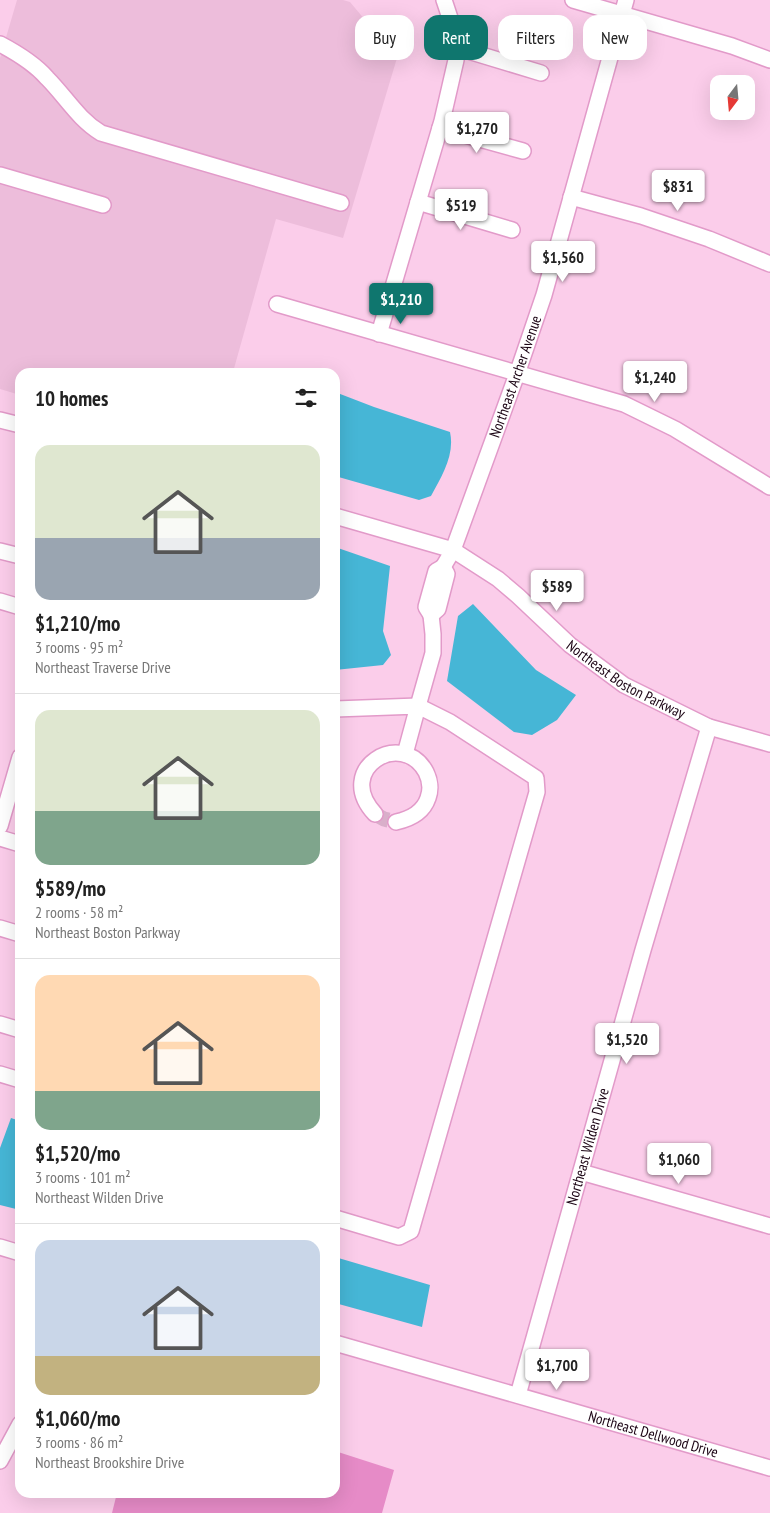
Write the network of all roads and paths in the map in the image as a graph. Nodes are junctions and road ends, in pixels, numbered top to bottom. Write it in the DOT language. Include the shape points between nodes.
graph roads {
  1 [pos="444,0"];
  2 [pos="576,0"];
  3 [pos="624,7"];
  4 [pos="449,15"];
  5 [pos="0,44"];
  6 [pos="488,57"];
  7 [pos="456,60"];
  8 [pos="770,60"];
  9 [pos="541,73"];
  10 [pos="440,128"];
  11 [pos="523,151"];
  12 [pos="0,175"];
  13 [pos="571,197"];
  14 [pos="342,202"];
  15 [pos="418,202"];
  16 [pos="103,205"];
  17 [pos="512,230"];
  18 [pos="770,264"];
  19 [pos="277,304"];
  20 [pos="380,334"];
  21 [pos="518,374"];
  22 [pos="0,420"];
  23 [pos="15,424"];
  24 [pos="770,486"];
  25 [pos="340,517"];
  26 [pos="0,550"];
  27 [pos="453,550"];
  28 [pos="15,554"];
  29 [pos="0,601"];
  30 [pos="15,605"];
  31 [pos="418,706"];
  32 [pos="340,709"];
  33 [pos="709,727"];
  34 [pos="770,744"];
  35 [pos="405,754"];
  36 [pos="15,768"];
  37 [pos="5,789"];
  38 [pos="375,814"];
  39 [pos="396,822"];
  40 [pos="0,826"];
  41 [pos="0,838"];
  42 [pos="15,842"];
  43 [pos="0,928"];
  44 [pos="15,931"];
  45 [pos="0,1024"];
  46 [pos="15,1028"];
  47 [pos="0,1074"];
  48 [pos="15,1078"];
  49 [pos="581,1172"];
  50 [pos="340,1219"];
  51 [pos="770,1226"];
  52 [pos="0,1247"];
  53 [pos="15,1252"];
  54 [pos="340,1344"];
  55 [pos="518,1395"];
  56 [pos="15,1433"];
  57 [pos="0,1461"];
  58 [pos="770,1468"];
  1 -- 4 [label="street"];
  2 -- 3 [label="street"];
  3 -- 8 [label="street"];
  3 -- 13 [label="street, Northeast Archer Avenue"];
  5 -- 14 [label="street" via="35,66 78,116 101,133"];
  6 -- 9 [label="street"];
  7 -- 10 [label="street"];
  10 -- 11 [label="street"];
  10 -- 15 [label="street"];
  12 -- 16 [label="street"];
  13 -- 18 [label="street" via="641,216"];
  13 -- 21 [label="street, Northeast Archer Avenue"];
  15 -- 17 [label="street"];
  15 -- 20 [label="street"];
  19 -- 20 [label="street"];
  20 -- 21 [label="street"];
  21 -- 24 [label="street" via="624,404 675,429"];
  21 -- 27 [label="street, Northeast Archer Avenue"];
  22 -- 23 [label="street"];
  25 -- 27 [label="street, Northeast Boston Parkway"];
  26 -- 28 [label="street"];
  27 -- 31 [label="street, Northeast Archer Avenue" via="443,567 436,571 426,607 431,615 433,653"];
  27 -- 33 [label="street, Northeast Boston Parkway" via="498,579 570,645 624,685"];
  29 -- 30 [label="street"];
  31 -- 32 [label="street"];
  31 -- 35 [label="street, Northeast Archer Avenue"];
  31 -- 50 [label="street" via="450,722 536,778 537,792 412,1231 399,1237"];
  33 -- 34 [label="street, Northeast Boston Parkway"];
  33 -- 49 [label="street, Northeast Wilden Drive"];
  35 -- 38 [label="street" via="382,756 365,772 362,795"];
  35 -- 39 [label="street" via="423,767 429,781 428,798 416,815"];
  36 -- 37 [label="street"];
  37 -- 40 [label="street"];
  41 -- 42 [label="street"];
  43 -- 44 [label="street"];
  45 -- 46 [label="street"];
  47 -- 48 [label="street"];
  49 -- 51 [label="street"];
  49 -- 55 [label="street, Northeast Wilden Drive"];
  52 -- 53 [label="street"];
  54 -- 55 [label="street, Northeast Dellwood Drive"];
  55 -- 58 [label="street, Northeast Dellwood Drive"];
  56 -- 57 [label="street"];
}
